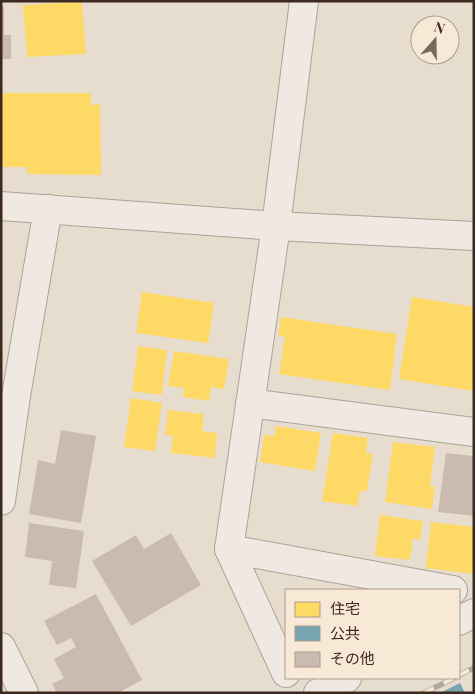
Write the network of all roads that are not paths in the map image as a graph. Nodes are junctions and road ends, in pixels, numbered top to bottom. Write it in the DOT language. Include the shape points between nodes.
graph roads {
  1 [pos="304,1"];
  2 [pos="1,206"];
  3 [pos="48,209"];
  4 [pos="276,226"];
  5 [pos="474,236"];
  6 [pos="250,403"];
  7 [pos="474,432"];
  8 [pos="1,501"];
  9 [pos="228,548"];
  10 [pos="448,589"];
  11 [pos="460,591"];
  12 [pos="474,594"];
  13 [pos="474,613"];
  14 [pos="460,620"];
  15 [pos="1,647"];
  16 [pos="285,671"];
  17 [pos="289,679"];
  18 [pos="345,679"];
  19 [pos="24,693"];
  20 [pos="296,693"];
  21 [pos="318,693"];
  1 -- 4 [label="street"];
  2 -- 3 [label="street"];
  3 -- 4 [label="street"];
  3 -- 8 [label="street"];
  4 -- 5 [label="street"];
  4 -- 6 [label="street"];
  6 -- 7 [label="street"];
  6 -- 9 [label="street"];
  9 -- 10 [label="street"];
  9 -- 16 [label="street"];
  11 -- 12 [label="street"];
  13 -- 14 [label="street"];
  15 -- 19 [label="street"];
  17 -- 20 [label="street"];
  18 -- 21 [label="street"];
}
